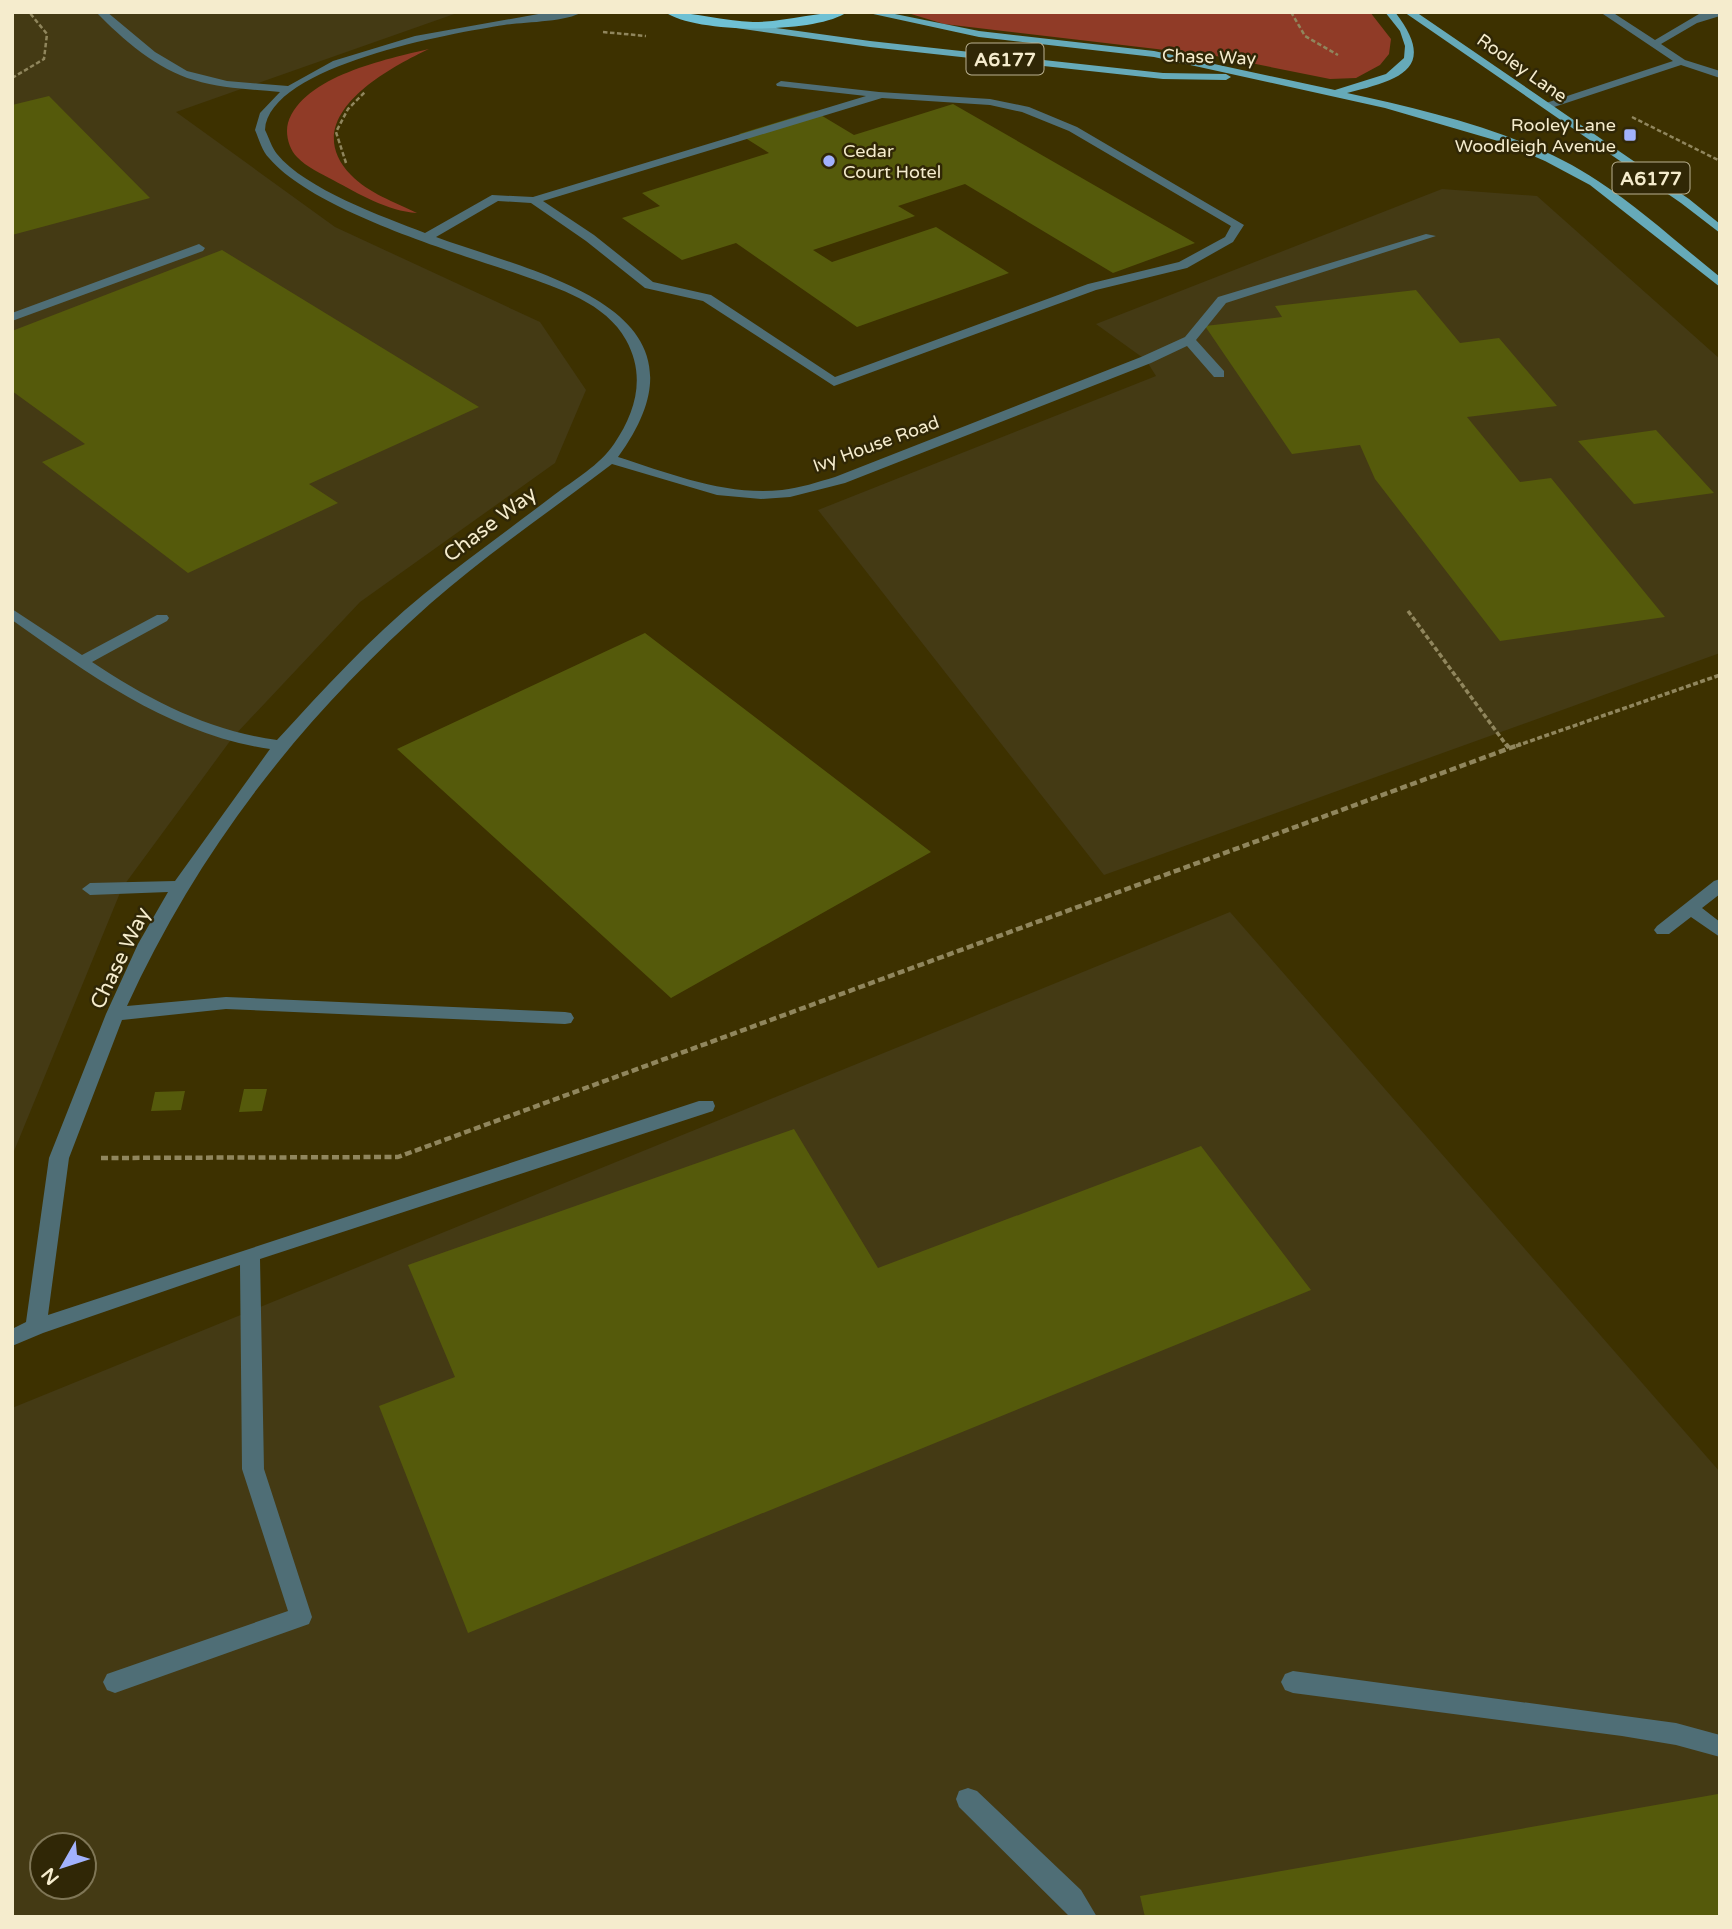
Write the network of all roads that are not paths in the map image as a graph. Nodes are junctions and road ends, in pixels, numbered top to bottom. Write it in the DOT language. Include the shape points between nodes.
graph roads {
  1 [pos="101,12"];
  2 [pos="508,12"];
  3 [pos="578,12"];
  4 [pos="671,12"];
  5 [pos="841,12"];
  6 [pos="869,12"];
  7 [pos="1390,12"];
  8 [pos="1409,12"];
  9 [pos="1605,12"];
  10 [pos="1720,13"];
  11 [pos="491,22"];
  12 [pos="740,26"];
  13 [pos="1654,44"];
  14 [pos="1681,62"];
  15 [pos="1720,75"];
  16 [pos="1271,79"];
  17 [pos="781,84"];
  18 [pos="287,89"];
  19 [pos="1335,93"];
  20 [pos="881,95"];
  21 [pos="1547,106"];
  22 [pos="534,200"];
  23 [pos="1685,201"];
  24 [pos="1720,221"];
  25 [pos="1720,230"];
  26 [pos="1430,236"];
  27 [pos="424,238"];
  28 [pos="199,248"];
  29 [pos="1720,283"];
  30 [pos="12,317"];
  31 [pos="1189,340"];
  32 [pos="1219,374"];
  33 [pos="610,459"];
  34 [pos="12,613"];
  35 [pos="162,618"];
  36 [pos="80,662"];
  37 [pos="281,746"];
  38 [pos="1720,885"];
  39 [pos="180,886"];
  40 [pos="90,890"];
  41 [pos="1692,909"];
  42 [pos="1662,930"];
  43 [pos="1720,931"];
  44 [pos="115,1014"];
  45 [pos="565,1018"];
  46 [pos="706,1106"];
  47 [pos="250,1254"];
  48 [pos="36,1327"];
  49 [pos="12,1338"];
  50 [pos="115,1682"];
  51 [pos="1293,1682"];
  52 [pos="1720,1746"];
  53 [pos="968,1799"];
  54 [pos="1085,1917"];
  1 -- 18 [label="street" via="170,67 188,75"];
  2 -- 11 [label="street"];
  3 -- 11 [label="street"];
  4 -- 12 [label="highway, Chase Way / A6177"];
  5 -- 12 [label="highway, Chase Way / A6177" via="802,22"];
  6 -- 16 [label="main road, Chase Way / A6177" via="979,34 1154,54"];
  7 -- 19 [label="main road" via="1413,47 1410,59 1387,77"];
  8 -- 21 [label="main road, Rooley Lane / A6177"];
  9 -- 13 [label="street"];
  10 -- 13 [label="street" via="1702,15"];
  11 -- 18 [label="street, Chase Way" via="355,57"];
  12 -- 16 [label="main road, Chase Way / A6177" via="1163,76"];
  13 -- 14 [label="street"];
  14 -- 15 [label="street"];
  14 -- 21 [label="street"];
  16 -- 19 [label="main road, A6177"];
  17 -- 20 [label="street"];
  18 -- 27 [label="street, Chase Way" via="260,124 264,146 275,159 319,191"];
  19 -- 29 [label="main road, A6177" via="1502,139 1549,159 1629,208"];
  20 -- 22 [label="street"];
  20 -- 22 [label="street" via="990,102 1049,118 1238,225 1228,239 1183,265 1092,286 834,383 707,298 649,285"];
  21 -- 23 [label="main road, Rooley Lane / A6177"];
  22 -- 27 [label="street" via="496,197"];
  23 -- 24 [label="main road"];
  23 -- 25 [label="main road, A6177"];
  26 -- 31 [label="street" via="1222,300"];
  27 -- 33 [label="street, Chase Way" via="580,293 628,333 639,353 643,405"];
  28 -- 30 [label="street"];
  31 -- 32 [label="street"];
  31 -- 33 [label="street, Ivy House Road" via="840,480 794,492 724,491"];
  33 -- 37 [label="street, Chase Way" via="429,598 359,661"];
  34 -- 36 [label="street"];
  35 -- 36 [label="street"];
  36 -- 37 [label="street" via="179,718 233,737"];
  37 -- 39 [label="street, Chase Way"];
  38 -- 41 [label="street"];
  39 -- 40 [label="street"];
  39 -- 44 [label="street, Chase Way"];
  41 -- 42 [label="street"];
  41 -- 43 [label="street"];
  44 -- 45 [label="street" via="226,1003"];
  44 -- 48 [label="street, Chase Way" via="59,1158"];
  46 -- 47 [label="street"];
  47 -- 48 [label="street"];
  47 -- 50 [label="street" via="253,1469 301,1617"];
  48 -- 49 [label="street"];
  51 -- 52 [label="street" via="1622,1725"];
  53 -- 54 [label="street"];
}
